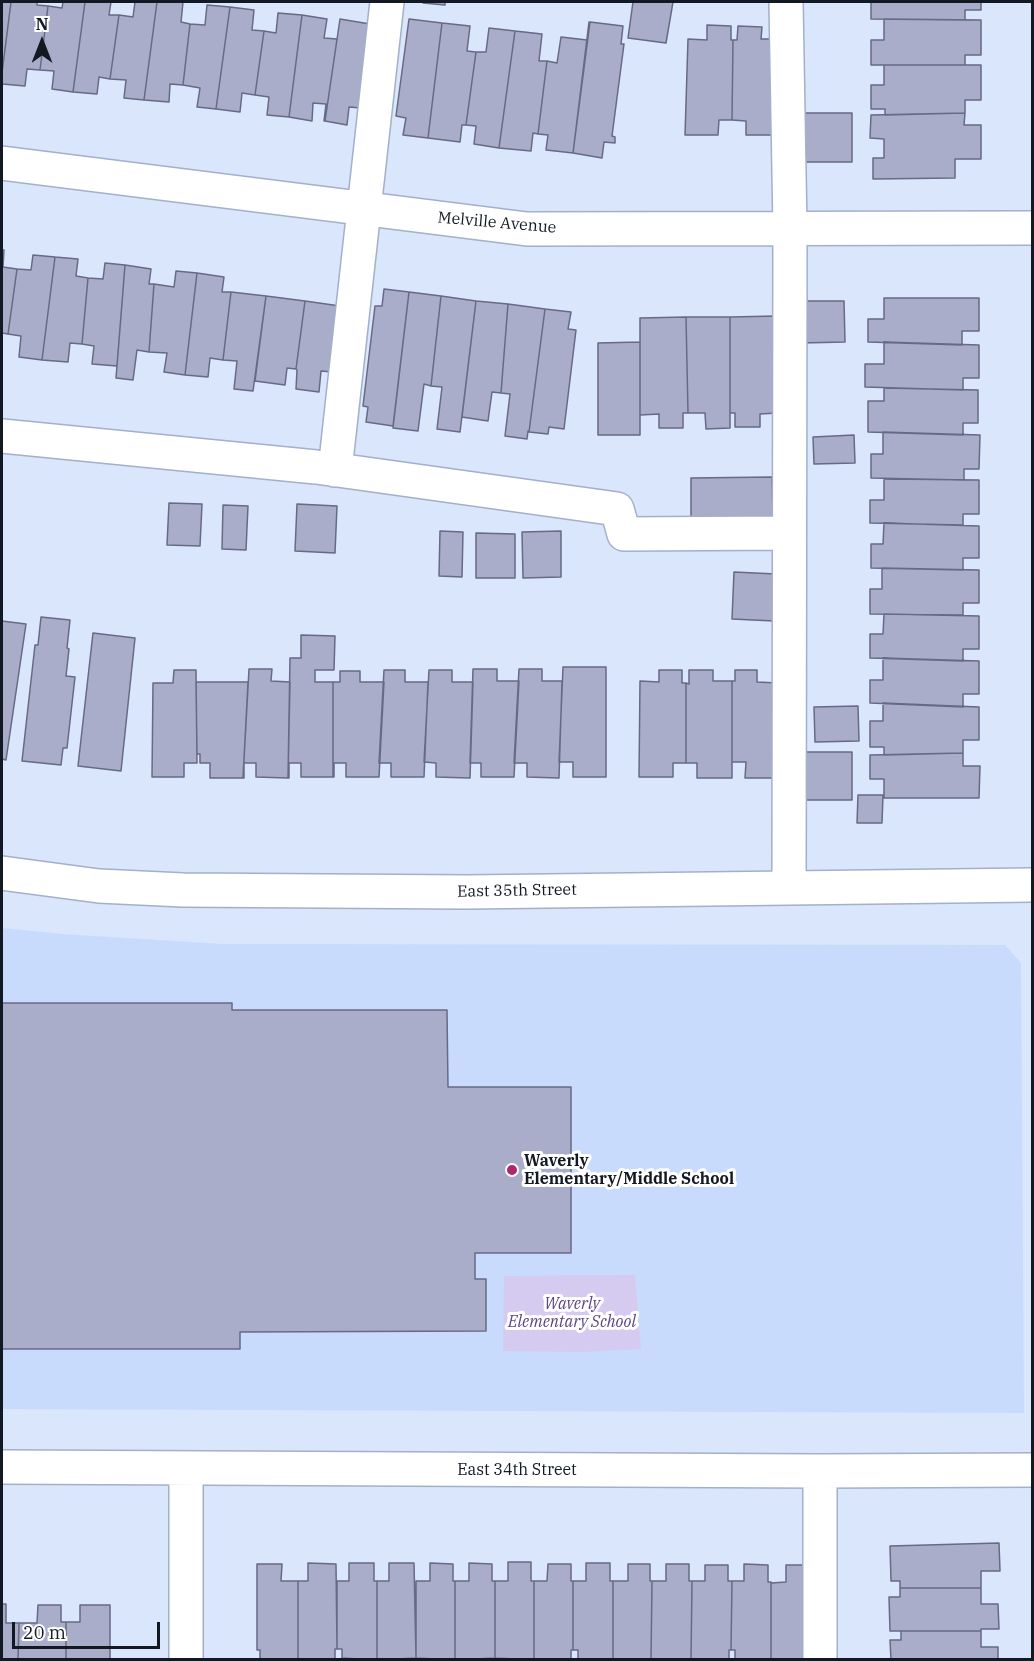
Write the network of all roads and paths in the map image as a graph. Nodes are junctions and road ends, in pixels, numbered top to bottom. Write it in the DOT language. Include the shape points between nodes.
graph roads {
  1 [pos="387,2"];
  2 [pos="786,2"];
  3 [pos="2,163"];
  4 [pos="363,208"];
  5 [pos="1032,228"];
  6 [pos="790,229"];
  7 [pos="2,436"];
  8 [pos="334,470"];
  9 [pos="789,533"];
  10 [pos="2,873"];
  11 [pos="1032,885"];
  12 [pos="789,888"];
  13 [pos="2,1467"];
  14 [pos="186,1468"];
  15 [pos="1032,1470"];
  16 [pos="820,1471"];
  17 [pos="186,1659"];
  18 [pos="820,1659"];
  1 -- 4 [label="street"];
  2 -- 6 [label="street"];
  3 -- 4 [label="street, Melville Avenue"];
  4 -- 6 [label="street, Melville Avenue" via="527,229"];
  4 -- 8 [label="street"];
  5 -- 6 [label="street, Melville Avenue"];
  6 -- 9 [label="street"];
  7 -- 8 [label="street"];
  8 -- 9 [label="street" via="617,509 624,534"];
  9 -- 12 [label="street"];
  10 -- 12 [label="street, East 35th Street" via="99,886 183,890"];
  11 -- 12 [label="street, East 35th Street"];
  13 -- 14 [label="street, East 34th Street"];
  14 -- 16 [label="street, East 34th Street"];
  14 -- 17 [label="street"];
  15 -- 16 [label="street, East 34th Street"];
  16 -- 18 [label="street"];
}
